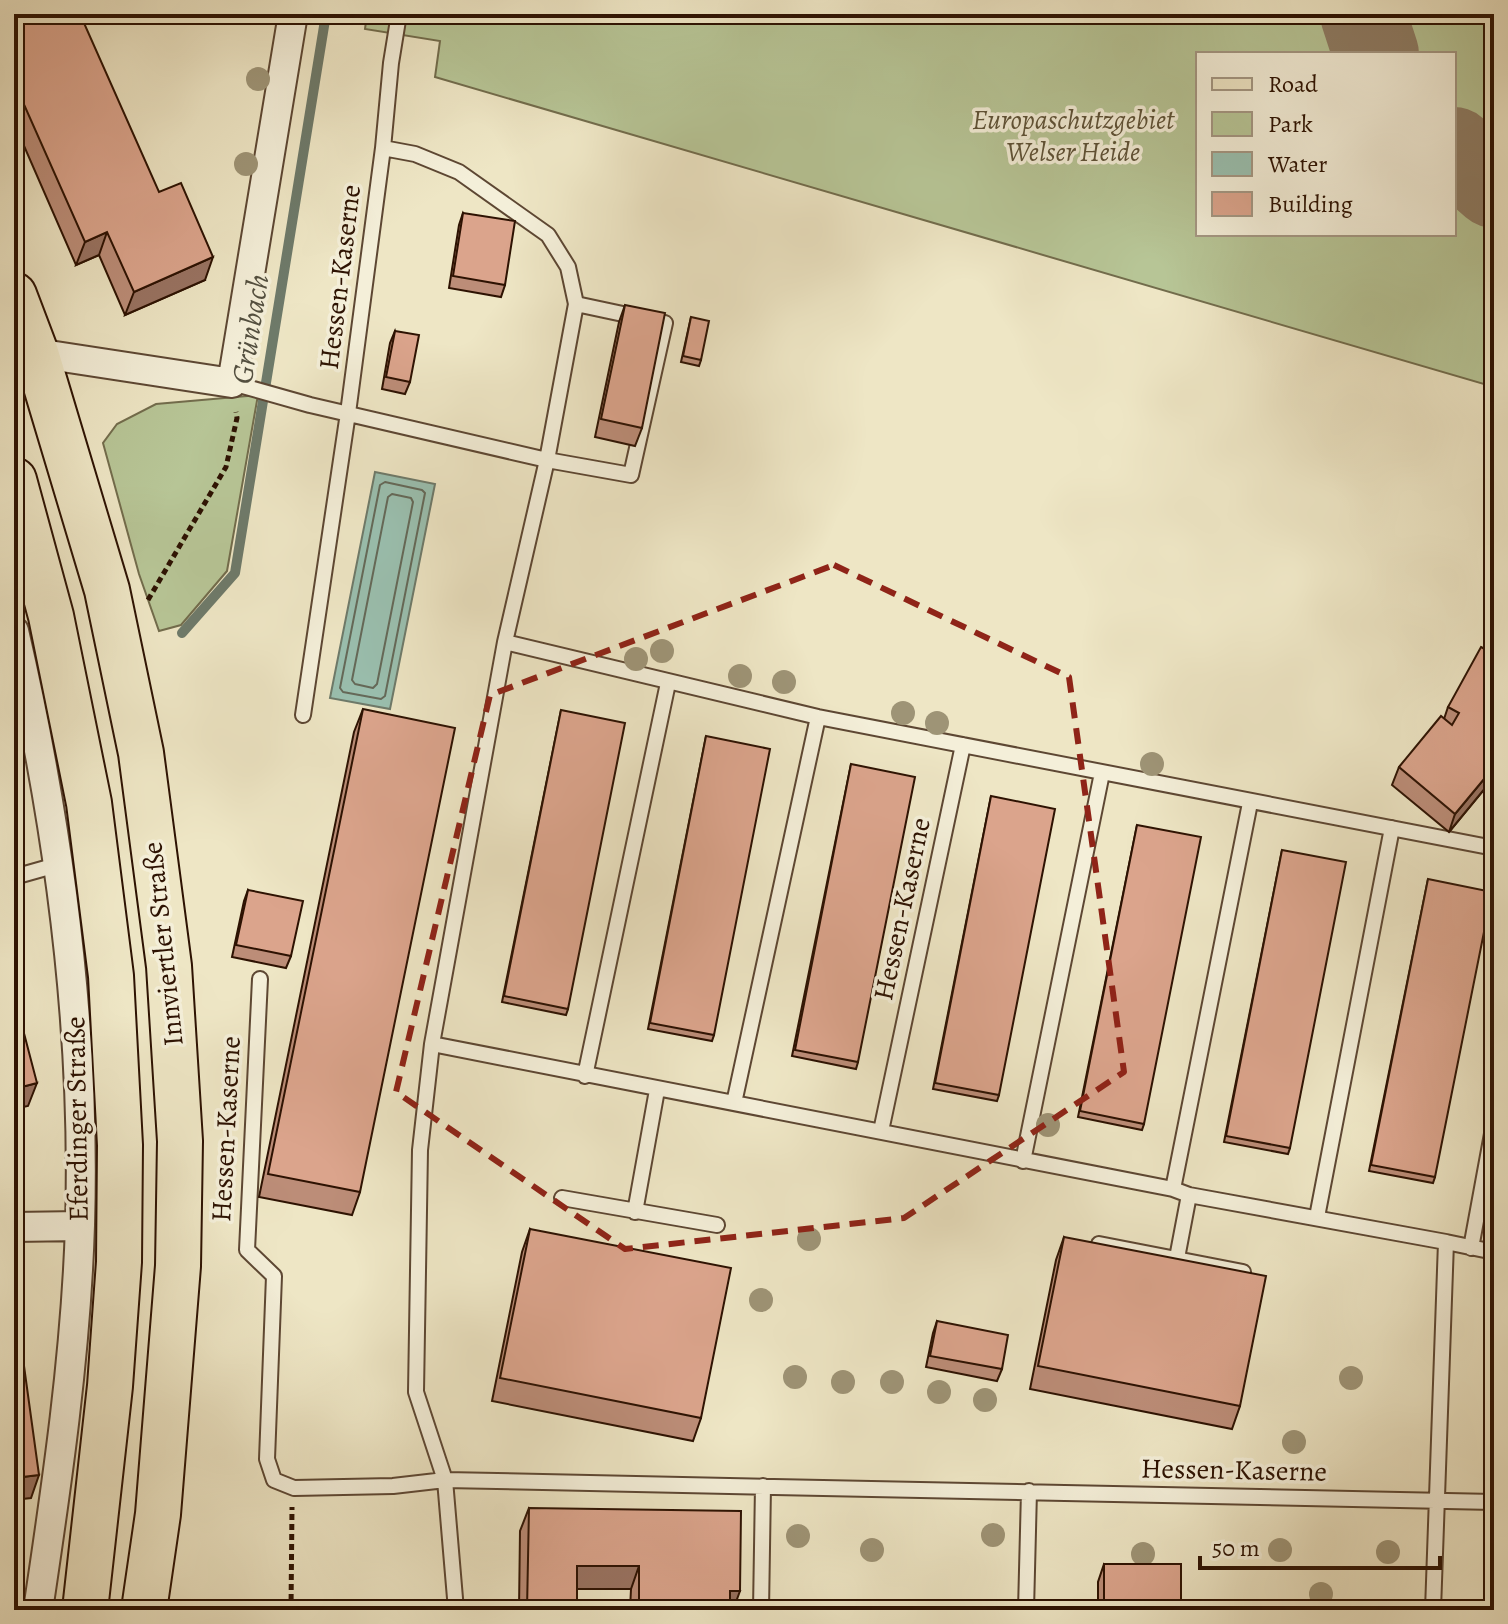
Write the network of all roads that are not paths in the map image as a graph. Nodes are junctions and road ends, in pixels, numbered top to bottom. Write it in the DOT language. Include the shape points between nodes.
graph roads {
  1 [pos="293,14"];
  2 [pos="399,14"];
  3 [pos="383,148"];
  4 [pos="14,295"];
  5 [pos="576,304"];
  6 [pos="25,356"];
  7 [pos="232,383"];
  8 [pos="348,413"];
  9 [pos="547,460"];
  10 [pos="14,480"];
  11 [pos="14,631"];
  12 [pos="505,642"];
  13 [pos="668,683"];
  14 [pos="303,715"];
  15 [pos="818,717"];
  16 [pos="963,745"];
  17 [pos="1102,773"];
  18 [pos="1250,803"];
  19 [pos="1392,828"];
  20 [pos="1494,848"];
  21 [pos="60,864"];
  22 [pos="14,877"];
  23 [pos="260,979"];
  24 [pos="432,1044"];
  25 [pos="585,1076"];
  26 [pos="657,1090"];
  27 [pos="734,1103"];
  28 [pos="1494,1123"];
  29 [pos="881,1131"];
  30 [pos="1023,1161"];
  31 [pos="1173,1189"];
  32 [pos="1189,1195"];
  33 [pos="562,1198"];
  34 [pos="635,1212"];
  35 [pos="1317,1217"];
  36 [pos="717,1225"];
  37 [pos="80,1226"];
  38 [pos="14,1227"];
  39 [pos="1086,1241"];
  40 [pos="1446,1242"];
  41 [pos="1471,1248"];
  42 [pos="1494,1252"];
  43 [pos="1177,1258"];
  44 [pos="1247,1273"];
  45 [pos="445,1480"];
  46 [pos="763,1486"];
  47 [pos="1029,1491"];
  48 [pos="1437,1500"];
  49 [pos="1494,1502"];
  50 [pos="38,1610"];
  51 [pos="85,1610"];
  52 [pos="144,1610"];
  53 [pos="456,1610"];
  54 [pos="761,1610"];
  55 [pos="1026,1610"];
  56 [pos="1433,1610"];
  1 -- 7 [label="street"];
  2 -- 3 [label="lane, Hessen-Kaserne"];
  3 -- 5 [label="lane, Hessen-Kaserne" via="459,172 548,235 568,267"];
  3 -- 8 [label="lane, Hessen-Kaserne"];
  4 -- 6 [label="main road, Innviertler Straße"];
  5 -- 9 [label="lane, Hessen-Kaserne"];
  5 -- 9 [label="lane, Hessen-Kaserne" via="665,323 631,475"];
  6 -- 7 [label="street"];
  6 -- 52 [label="main road, Innviertler Straße" via="107,590 141,753 169,966 180,1141 178,1266 158,1514"];
  7 -- 8 [label="lane, Hessen-Kaserne"];
  8 -- 9 [label="lane, Hessen-Kaserne"];
  8 -- 14 [label="lane, Hessen-Kaserne"];
  9 -- 12 [label="lane, Hessen-Kaserne"];
  10 -- 51 [label="main road, Innviertler Straße" via="51,616 89,803 112,991 120,1145 119,1262"];
  11 -- 21 [label="street, Eferdinger Straße"];
  12 -- 13 [label="lane"];
  12 -- 24 [label="lane, Hessen-Kaserne"];
  13 -- 15 [label="lane"];
  13 -- 25 [label="lane"];
  15 -- 16 [label="lane"];
  15 -- 27 [label="lane"];
  16 -- 17 [label="lane"];
  16 -- 29 [label="lane, Hessen-Kaserne"];
  17 -- 18 [label="lane"];
  17 -- 30 [label="lane"];
  18 -- 19 [label="lane"];
  18 -- 31 [label="lane"];
  19 -- 20 [label="lane"];
  19 -- 35 [label="lane"];
  21 -- 22 [label="lane"];
  21 -- 37 [label="street, Eferdinger Straße" via="75,1016"];
  23 -- 45 [label="lane, Hessen-Kaserne" via="247,1250 274,1276 267,1459 274,1480 294,1488"];
  24 -- 25 [label="lane"];
  24 -- 45 [label="lane, Hessen-Kaserne" via="420,1150 416,1392"];
  25 -- 26 [label="lane"];
  26 -- 27 [label="lane"];
  26 -- 34 [label="lane"];
  27 -- 29 [label="lane"];
  28 -- 41 [label="lane"];
  29 -- 30 [label="lane"];
  30 -- 31 [label="lane"];
  31 -- 32 [label="lane"];
  32 -- 35 [label="lane"];
  32 -- 43 [label="lane"];
  33 -- 34 [label="lane"];
  34 -- 36 [label="lane"];
  35 -- 40 [label="lane"];
  37 -- 38 [label="street"];
  37 -- 50 [label="street, Eferdinger Straße" via="64,1440"];
  39 -- 43 [label="lane"];
  40 -- 41 [label="lane"];
  40 -- 48 [label="lane"];
  41 -- 42 [label="lane"];
  43 -- 44 [label="lane"];
  45 -- 46 [label="lane, Hessen-Kaserne"];
  45 -- 53 [label="lane, Hessen-Kaserne"];
  46 -- 47 [label="lane, Hessen-Kaserne"];
  46 -- 54 [label="lane"];
  47 -- 48 [label="lane, Hessen-Kaserne"];
  47 -- 55 [label="lane"];
  48 -- 49 [label="lane, Hessen-Kaserne"];
  48 -- 56 [label="lane"];
}
